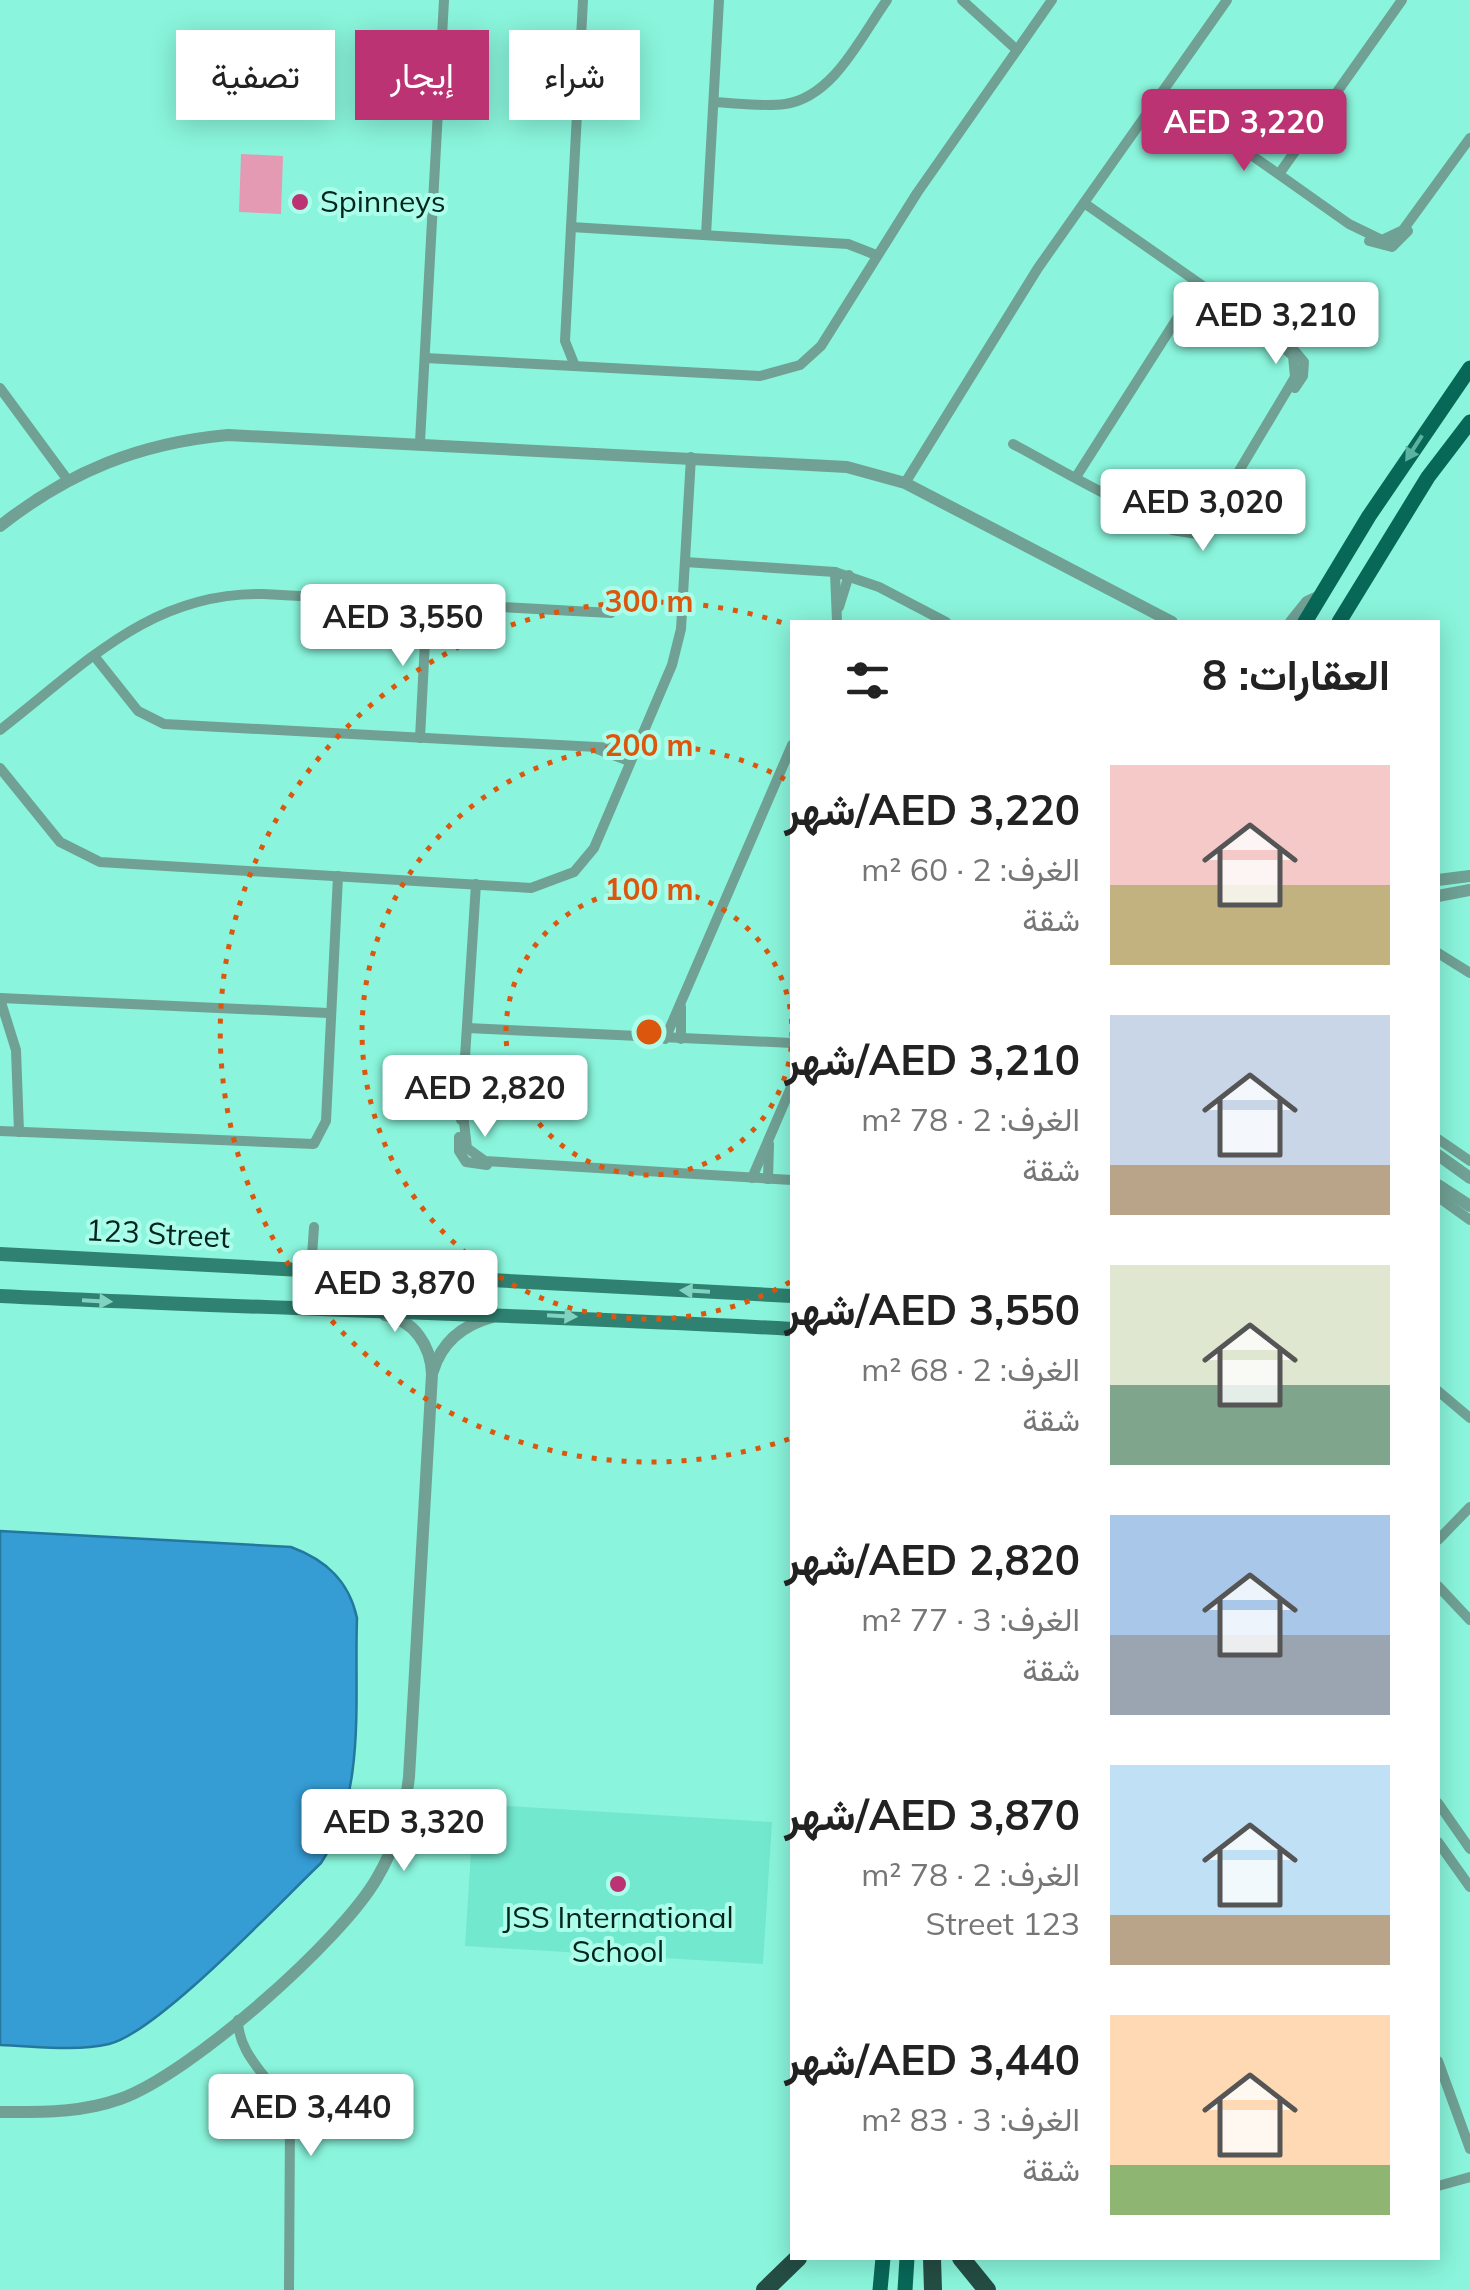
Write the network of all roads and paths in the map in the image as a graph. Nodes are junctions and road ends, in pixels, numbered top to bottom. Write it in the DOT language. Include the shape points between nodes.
graph roads {
  1 [pos="444,0"];
  2 [pos="583,0"];
  3 [pos="719,0"];
  4 [pos="886,0"];
  5 [pos="962,0"];
  6 [pos="1052,0"];
  7 [pos="1227,0"];
  8 [pos="1402,0"];
  9 [pos="1017,50"];
  10 [pos="1162,92"];
  11 [pos="714,102"];
  12 [pos="1470,138"];
  13 [pos="1279,174"];
  14 [pos="1084,203"];
  15 [pos="572,227"];
  16 [pos="706,235"];
  17 [pos="876,255"];
  18 [pos="1199,284"];
  19 [pos="566,341"];
  20 [pos="425,358"];
  21 [pos="553,365"];
  22 [pos="576,366"];
  23 [pos="1470,368"];
  24 [pos="0,388"];
  25 [pos="1470,422"];
  26 [pos="420,442"];
  27 [pos="1014,444"];
  28 [pos="691,458"];
  29 [pos="1076,477"];
  30 [pos="67,479"];
  31 [pos="905,483"];
  32 [pos="0,526"];
  33 [pos="686,562"];
  34 [pos="835,572"];
  35 [pos="849,575"];
  36 [pos="1320,596"];
  37 [pos="427,602"];
  38 [pos="611,613"];
  39 [pos="837,618"];
  40 [pos="942,620"];
  41 [pos="1164,620"];
  42 [pos="1293,620"];
  43 [pos="1307,620"];
  44 [pos="1340,620"];
  45 [pos="95,657"];
  46 [pos="0,730"];
  47 [pos="420,738"];
  48 [pos="586,747"];
  49 [pos="634,749"];
  50 [pos="790,750"];
  51 [pos="629,761"];
  52 [pos="0,768"];
  53 [pos="338,876"];
  54 [pos="1470,876"];
  55 [pos="1440,880"];
  56 [pos="476,884"];
  57 [pos="1470,890"];
  58 [pos="1440,896"];
  59 [pos="1440,955"];
  60 [pos="1470,973"];
  61 [pos="685,991"];
  62 [pos="1,1001"];
  63 [pos="328,1013"];
  64 [pos="468,1028"];
  65 [pos="665,1039"];
  66 [pos="680,1039"];
  67 [pos="761,1043"];
  68 [pos="790,1043"];
  69 [pos="790,1051"];
  70 [pos="790,1090"];
  71 [pos="0,1131"];
  72 [pos="19,1132"];
  73 [pos="772,1134"];
  74 [pos="1440,1140"];
  75 [pos="1440,1156"];
  76 [pos="1470,1161"];
  77 [pos="1440,1177"];
  78 [pos="752,1178"];
  79 [pos="1470,1178"];
  80 [pos="768,1179"];
  81 [pos="790,1180"];
  82 [pos="1440,1186"];
  83 [pos="1470,1196"];
  84 [pos="1440,1198"];
  85 [pos="1470,1206"];
  86 [pos="1470,1220"];
  87 [pos="314,1227"];
  88 [pos="0,1254"];
  89 [pos="311,1270"];
  90 [pos="0,1293"];
  91 [pos="790,1296"];
  92 [pos="374,1313"];
  93 [pos="504,1313"];
  94 [pos="790,1329"];
  95 [pos="432,1374"];
  96 [pos="1440,1393"];
  97 [pos="1470,1418"];
  98 [pos="1470,1506"];
  99 [pos="1440,1538"];
  100 [pos="1440,1588"];
  101 [pos="1470,1620"];
  102 [pos="1440,1807"];
  103 [pos="1440,1845"];
  104 [pos="1470,1850"];
  105 [pos="1470,1887"];
  106 [pos="238,2020"];
  107 [pos="214,2042"];
  108 [pos="249,2056"];
  109 [pos="1440,2066"];
  110 [pos="0,2112"];
  111 [pos="1470,2149"];
  112 [pos="1470,2176"];
  113 [pos="1440,2185"];
  114 [pos="796,2260"];
  115 [pos="883,2260"];
  116 [pos="908,2260"];
  117 [pos="932,2260"];
  118 [pos="963,2260"];
  119 [pos="290,2290"];
  120 [pos="765,2290"];
  121 [pos="880,2290"];
  122 [pos="905,2290"];
  123 [pos="933,2290"];
  124 [pos="988,2290"];
  1 -- 20 [label="street"];
  2 -- 15 [label="street"];
  3 -- 11 [label="street"];
  4 -- 11 [label="street" via="833,76 811,95 784,104"];
  5 -- 9 [label="street"];
  6 -- 9 [label="street"];
  7 -- 10 [label="street"];
  8 -- 13 [label="street"];
  9 -- 17 [label="street"];
  10 -- 13 [label="street"];
  10 -- 14 [label="street"];
  11 -- 16 [label="street"];
  12 -- 13 [label="street" via="1392,247 1374,245"];
  14 -- 18 [label="street"];
  14 -- 31 [label="street"];
  15 -- 16 [label="street"];
  15 -- 19 [label="street"];
  16 -- 17 [label="street" via="848,244"];
  17 -- 22 [label="street" via="820,346 787,371 760,376"];
  18 -- 29 [label="street"];
  18 -- 29 [label="street" via="1304,362 1303,376 1208,526 1180,534"];
  19 -- 21 [label="street"];
  19 -- 22 [label="street"];
  20 -- 21 [label="street"];
  20 -- 26 [label="street"];
  21 -- 22 [label="street"];
  23 -- 36 [label="main road, one-way"];
  24 -- 30 [label="street"];
  25 -- 44 [label="main road"];
  26 -- 28 [label="street"];
  26 -- 30 [label="street" via="199,437 156,444"];
  27 -- 29 [label="street"];
  28 -- 31 [label="street" via="847,466"];
  28 -- 33 [label="street"];
  30 -- 32 [label="street"];
  31 -- 41 [label="street"];
  33 -- 34 [label="street"];
  33 -- 49 [label="street" via="678,647"];
  34 -- 35 [label="street"];
  34 -- 39 [label="street"];
  35 -- 39 [label="street"];
  35 -- 40 [label="street"];
  36 -- 42 [label="street"];
  36 -- 43 [label="main road"];
  37 -- 38 [label="street"];
  37 -- 45 [label="street" via="214,596 145,620"];
  37 -- 47 [label="street"];
  45 -- 46 [label="street"];
  45 -- 47 [label="street" via="154,722"];
  47 -- 48 [label="street"];
  48 -- 49 [label="street"];
  48 -- 51 [label="street"];
  49 -- 51 [label="street"];
  50 -- 61 [label="street"];
  51 -- 56 [label="street" via="594,848 574,872 531,888"];
  52 -- 53 [label="street" via="60,842 86,858"];
  53 -- 56 [label="street"];
  53 -- 63 [label="street"];
  54 -- 55 [label="street"];
  56 -- 64 [label="street"];
  57 -- 58 [label="street"];
  59 -- 60 [label="street"];
  61 -- 65 [label="street"];
  61 -- 66 [label="street"];
  62 -- 63 [label="street" via="32,996"];
  62 -- 72 [label="street" via="16,1050"];
  63 -- 72 [label="street" via="326,1121 314,1144"];
  64 -- 65 [label="street"];
  64 -- 78 [label="street" via="462,1114 469,1152 480,1160"];
  65 -- 66 [label="street"];
  66 -- 67 [label="street"];
  67 -- 68 [label="street"];
  67 -- 69 [label="street"];
  70 -- 73 [label="street"];
  71 -- 72 [label="street"];
  73 -- 78 [label="street"];
  73 -- 80 [label="street"];
  74 -- 76 [label="street"];
  75 -- 79 [label="street"];
  77 -- 83 [label="street"];
  78 -- 80 [label="street"];
  80 -- 81 [label="street"];
  82 -- 85 [label="street"];
  84 -- 86 [label="street"];
  87 -- 89 [label="street"];
  88 -- 89 [label="main road, 123 Street"];
  91 -- 89 [label="main road, 123 Street, one-way"];
  90 -- 92 [label="main road, one-way"];
  92 -- 93 [label="main road"];
  92 -- 95 [label="street" via="412,1328 425,1344"];
  93 -- 94 [label="main road, one-way"];
  93 -- 95 [label="street" via="457,1333"];
  95 -- 106 [label="street" via="418,1662 401,1821 387,1860 351,1914"];
  96 -- 97 [label="street"];
  98 -- 99 [label="street"];
  100 -- 101 [label="street"];
  102 -- 104 [label="street"];
  103 -- 105 [label="street"];
  106 -- 107 [label="street"];
  106 -- 108 [label="street"];
  107 -- 108 [label="street"];
  107 -- 110 [label="street" via="166,2078 119,2100 68,2112"];
  108 -- 119 [label="street" via="282,2097 290,2122"];
  109 -- 111 [label="street"];
  112 -- 113 [label="street"];
  114 -- 120 [label="highway"];
  115 -- 121 [label="main road"];
  116 -- 122 [label="main road"];
  117 -- 123 [label="highway"];
  118 -- 124 [label="highway"];
}
